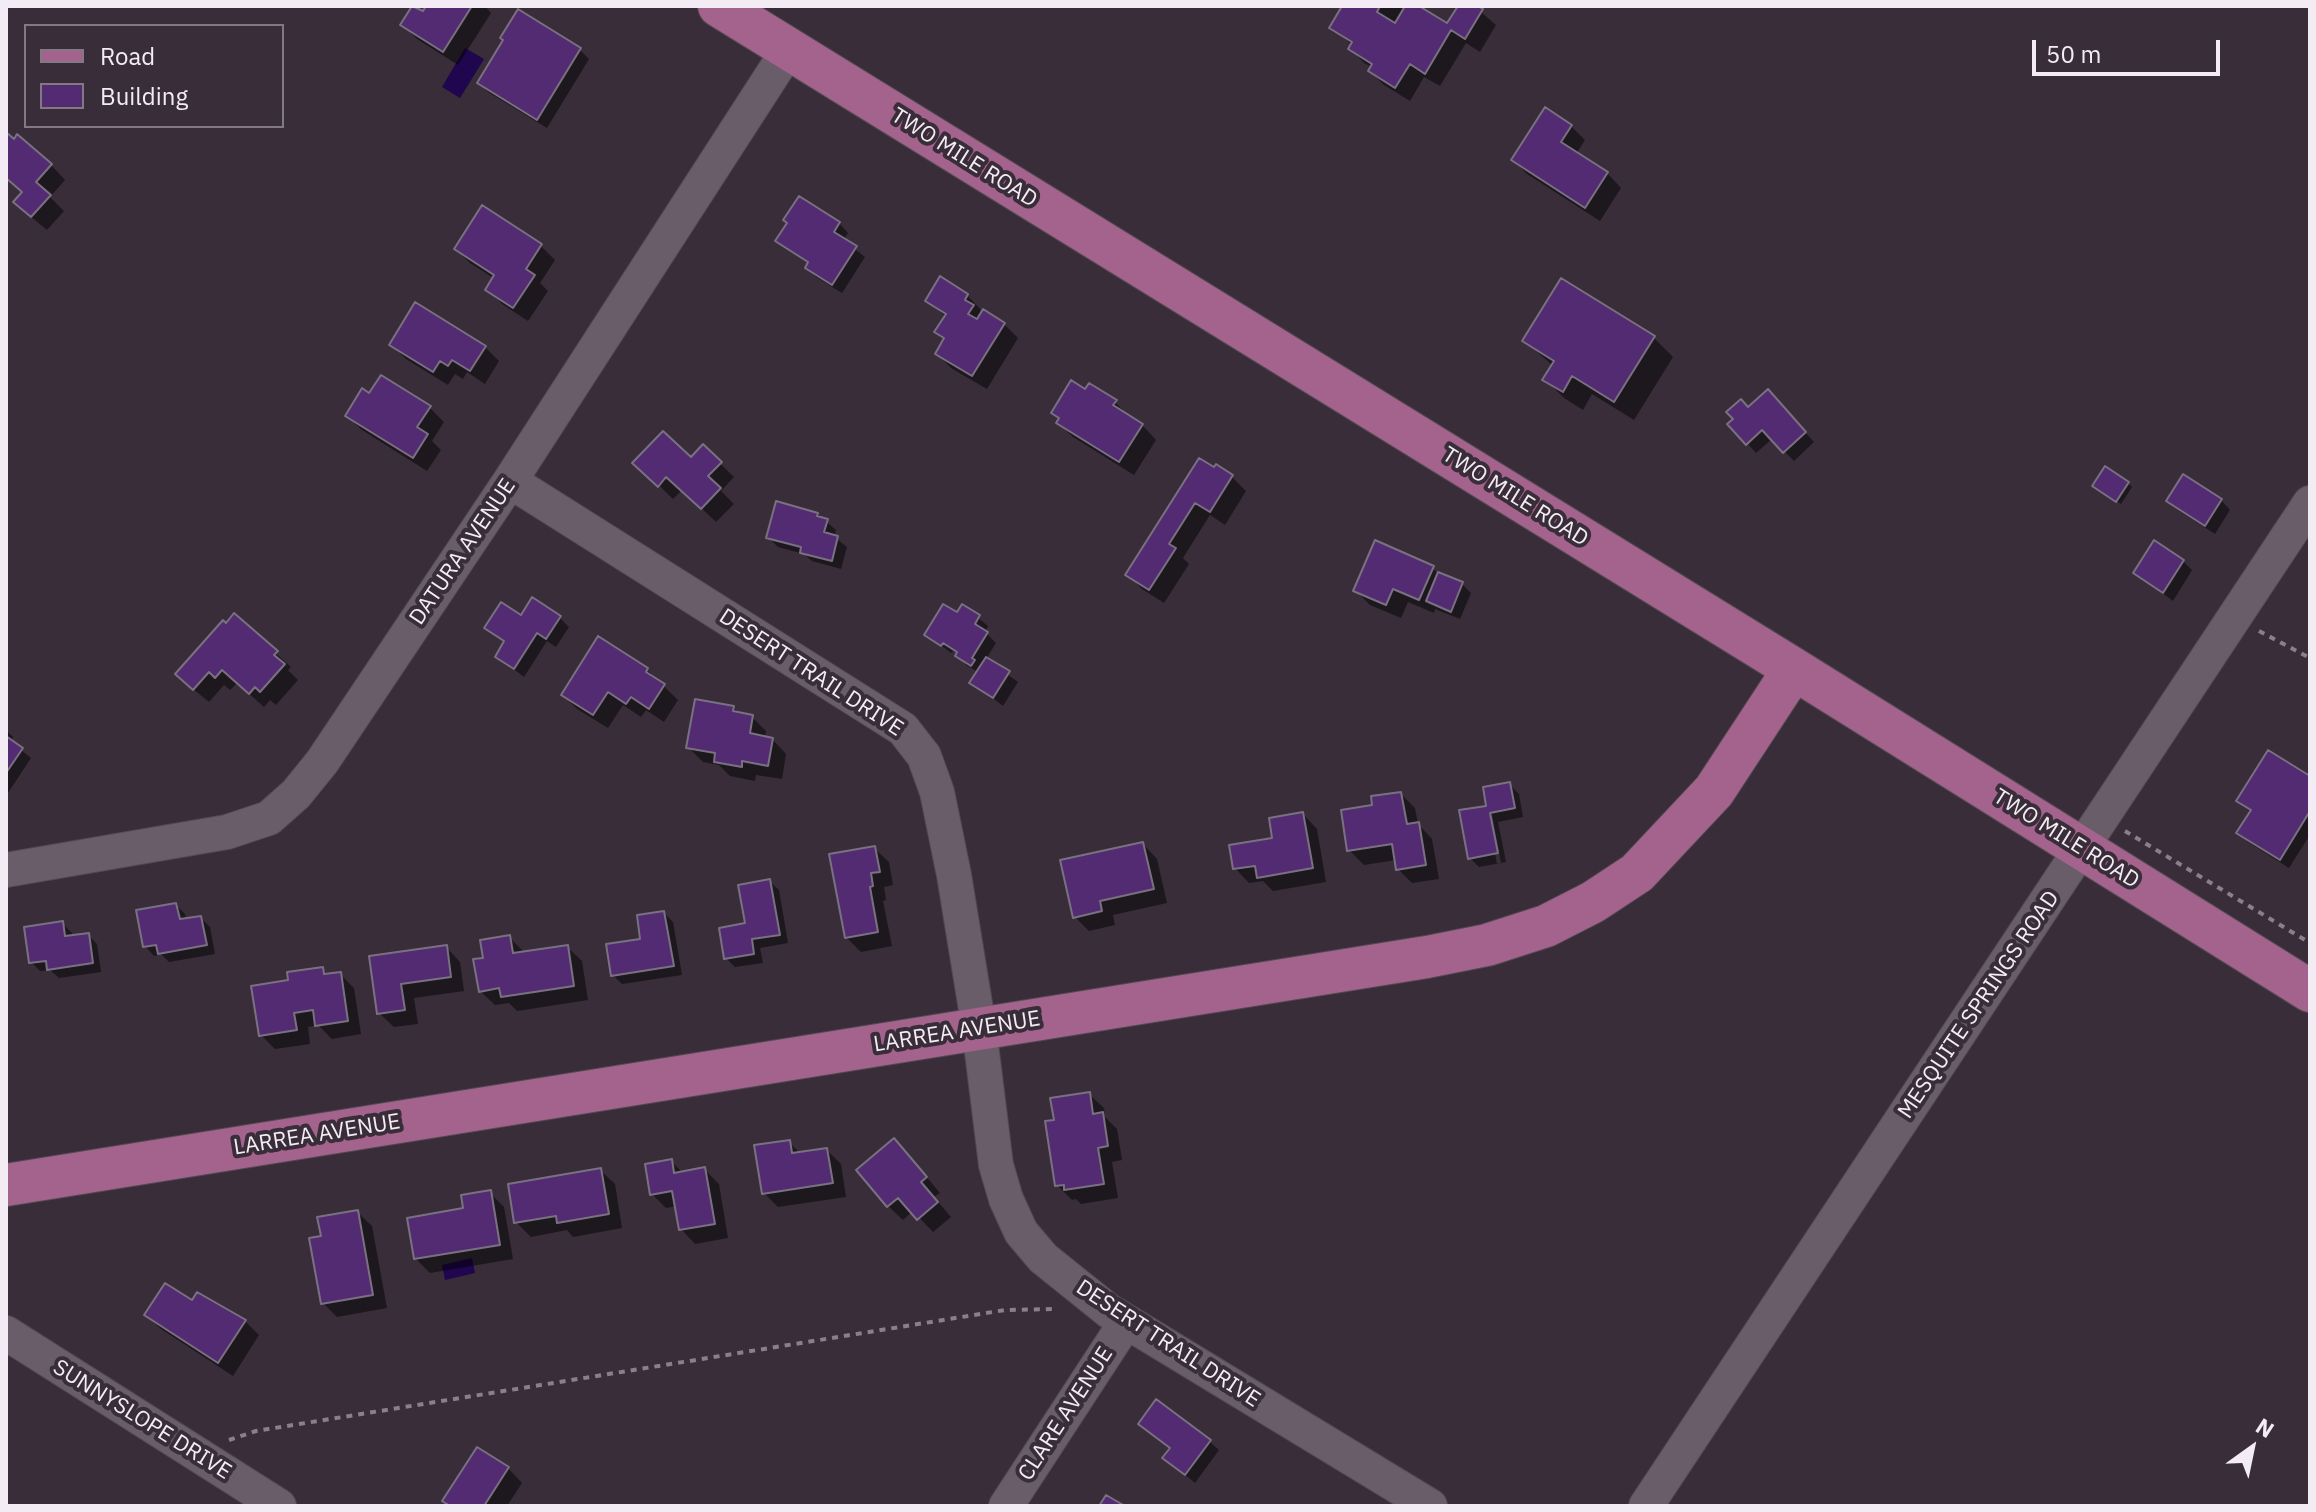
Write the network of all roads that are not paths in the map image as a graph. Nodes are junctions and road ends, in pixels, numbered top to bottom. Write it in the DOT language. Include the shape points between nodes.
graph roads {
  1 [pos="719,6"];
  2 [pos="789,49"];
  3 [pos="510,481"];
  4 [pos="2310,503"];
  5 [pos="1794,669"];
  6 [pos="2092,834"];
  7 [pos="6,870"];
  8 [pos="2310,991"];
  9 [pos="979,1028"];
  10 [pos="6,1185"];
  11 [pos="1118,1317"];
  12 [pos="6,1333"];
  13 [pos="279,1506"];
  14 [pos="1006,1506"];
  15 [pos="1430,1506"];
  16 [pos="1646,1506"];
  1 -- 2 [label="main road, TWO MILE ROAD"];
  2 -- 3 [label="street, DATURA AVENUE"];
  2 -- 5 [label="main road, TWO MILE ROAD"];
  3 -- 7 [label="street, DATURA AVENUE" via="322,762 269,818 227,832"];
  3 -- 9 [label="street, DESERT TRAIL DRIVE" via="903,729 924,756 937,792"];
  4 -- 6 [label="street, MESQUITE SPRINGS ROAD"];
  5 -- 6 [label="main road, TWO MILE ROAD"];
  5 -- 9 [label="main road, LARREA AVENUE" via="1714,791 1666,844 1637,873 1546,926 1427,957"];
  6 -- 8 [label="main road, TWO MILE ROAD"];
  6 -- 16 [label="street, MESQUITE SPRINGS ROAD"];
  9 -- 10 [label="main road, LARREA AVENUE"];
  9 -- 11 [label="street, DESERT TRAIL DRIVE" via="996,1165 1021,1232 1043,1258"];
  11 -- 14 [label="street, CLARE AVENUE"];
  11 -- 15 [label="street, DESERT TRAIL DRIVE"];
  12 -- 13 [label="street, SUNNYSLOPE DRIVE"];
}
